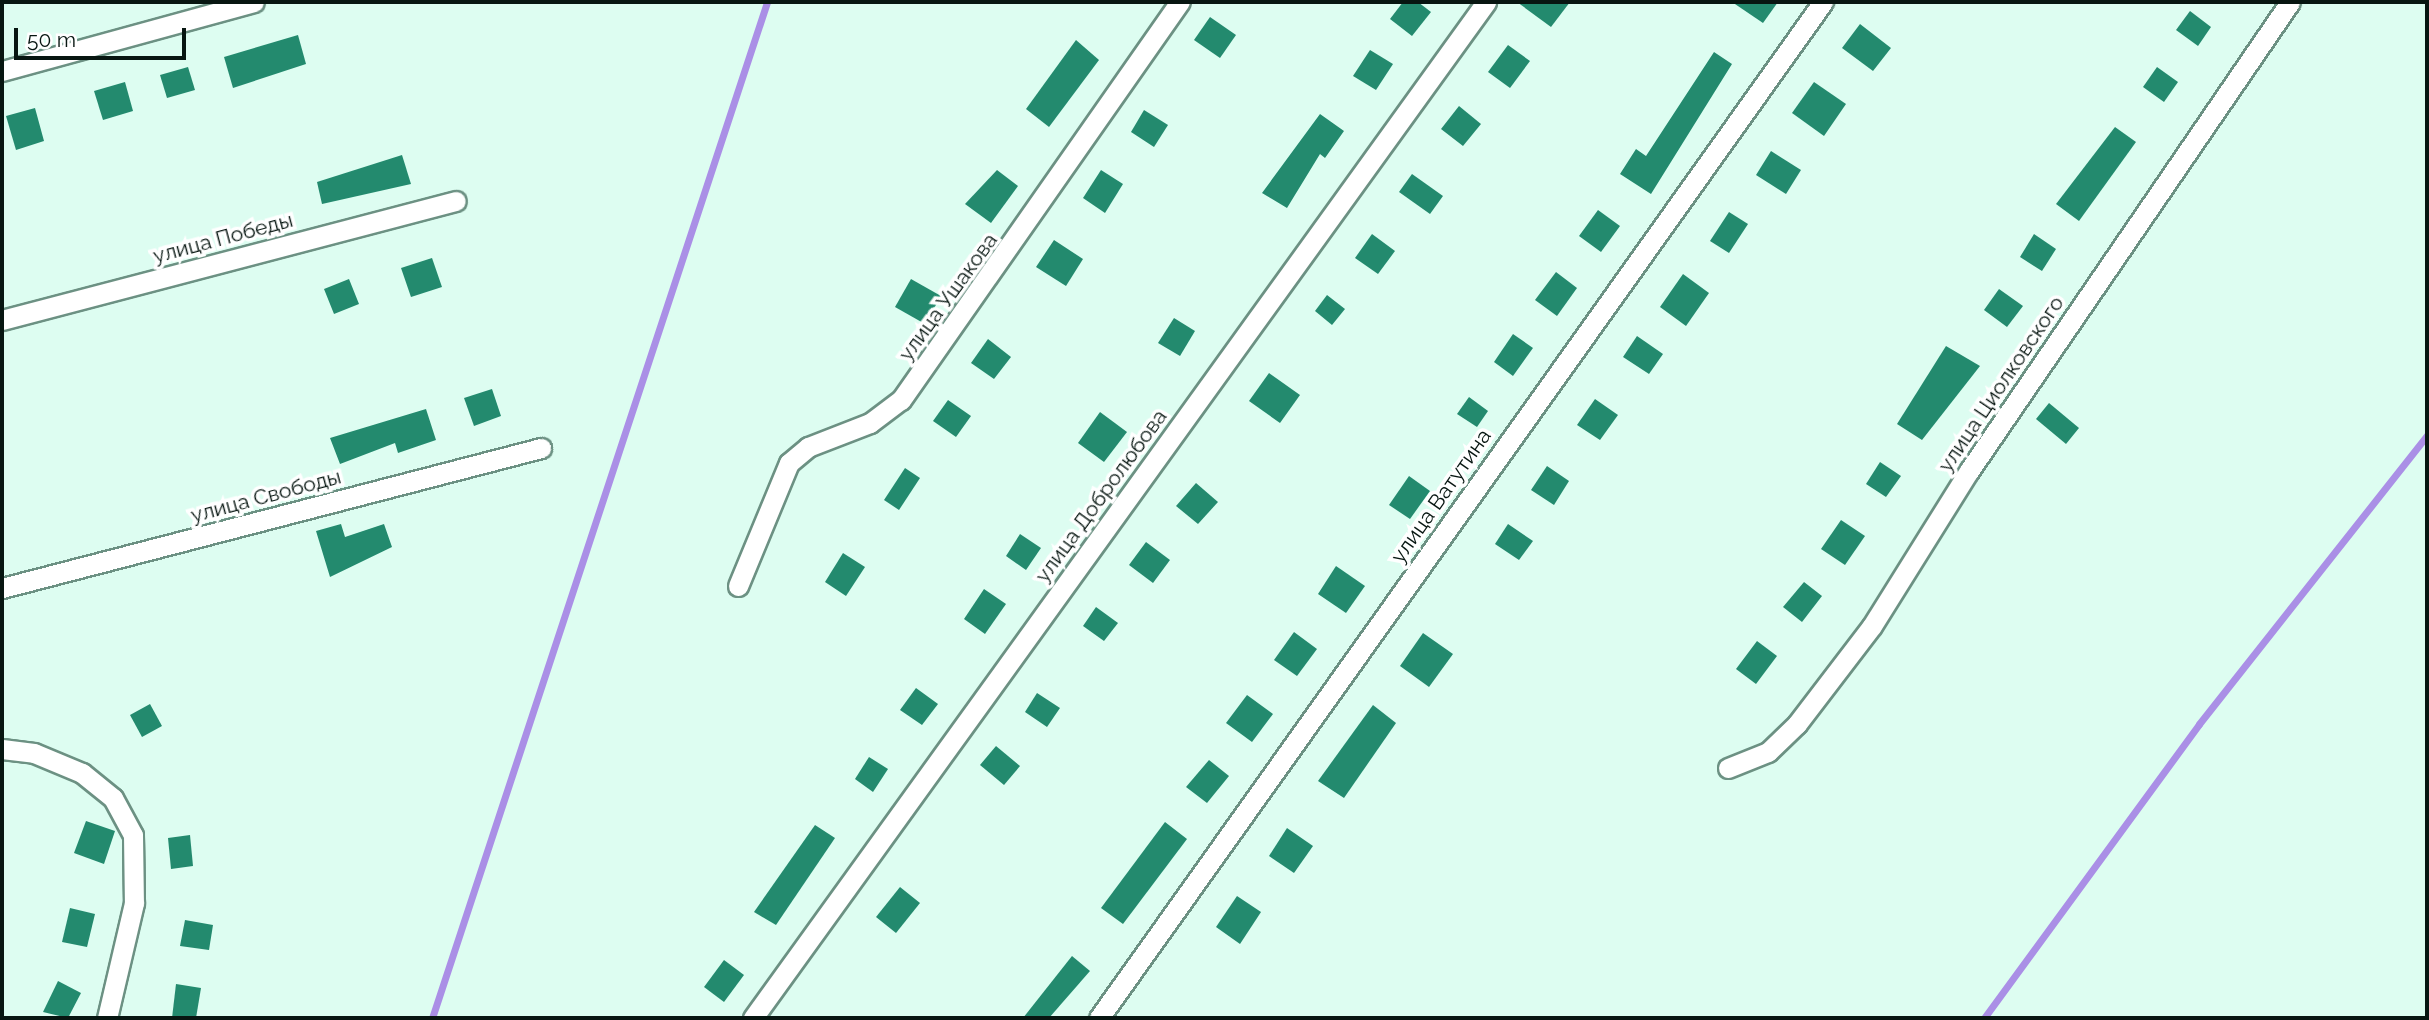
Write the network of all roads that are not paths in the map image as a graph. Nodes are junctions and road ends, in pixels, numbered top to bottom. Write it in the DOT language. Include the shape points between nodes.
graph roads {
  1 [pos="254,2"];
  2 [pos="1180,2"];
  3 [pos="1486,2"];
  4 [pos="1823,2"];
  5 [pos="2290,2"];
  6 [pos="2,71"];
  7 [pos="456,201"];
  8 [pos="2,320"];
  9 [pos="541,448"];
  10 [pos="738,586"];
  11 [pos="2,588"];
  12 [pos="2,748"];
  13 [pos="1728,768"];
  14 [pos="107,1018"];
  15 [pos="753,1018"];
  16 [pos="1099,1018"];
  1 -- 6 [label="street"];
  2 -- 10 [label="street, улица Ушакова" via="901,400 870,423 808,447 789,463"];
  3 -- 15 [label="street, улица Добролюбова"];
  4 -- 16 [label="street, улица Ватутина"];
  5 -- 13 [label="street, улица Циолковского" via="1969,471 1872,626 1797,724 1768,752"];
  7 -- 8 [label="street, улица Победы"];
  9 -- 11 [label="street, улица Свободы"];
  12 -- 14 [label="street" via="34,753 82,773 113,798 132,835 134,903"];
}
